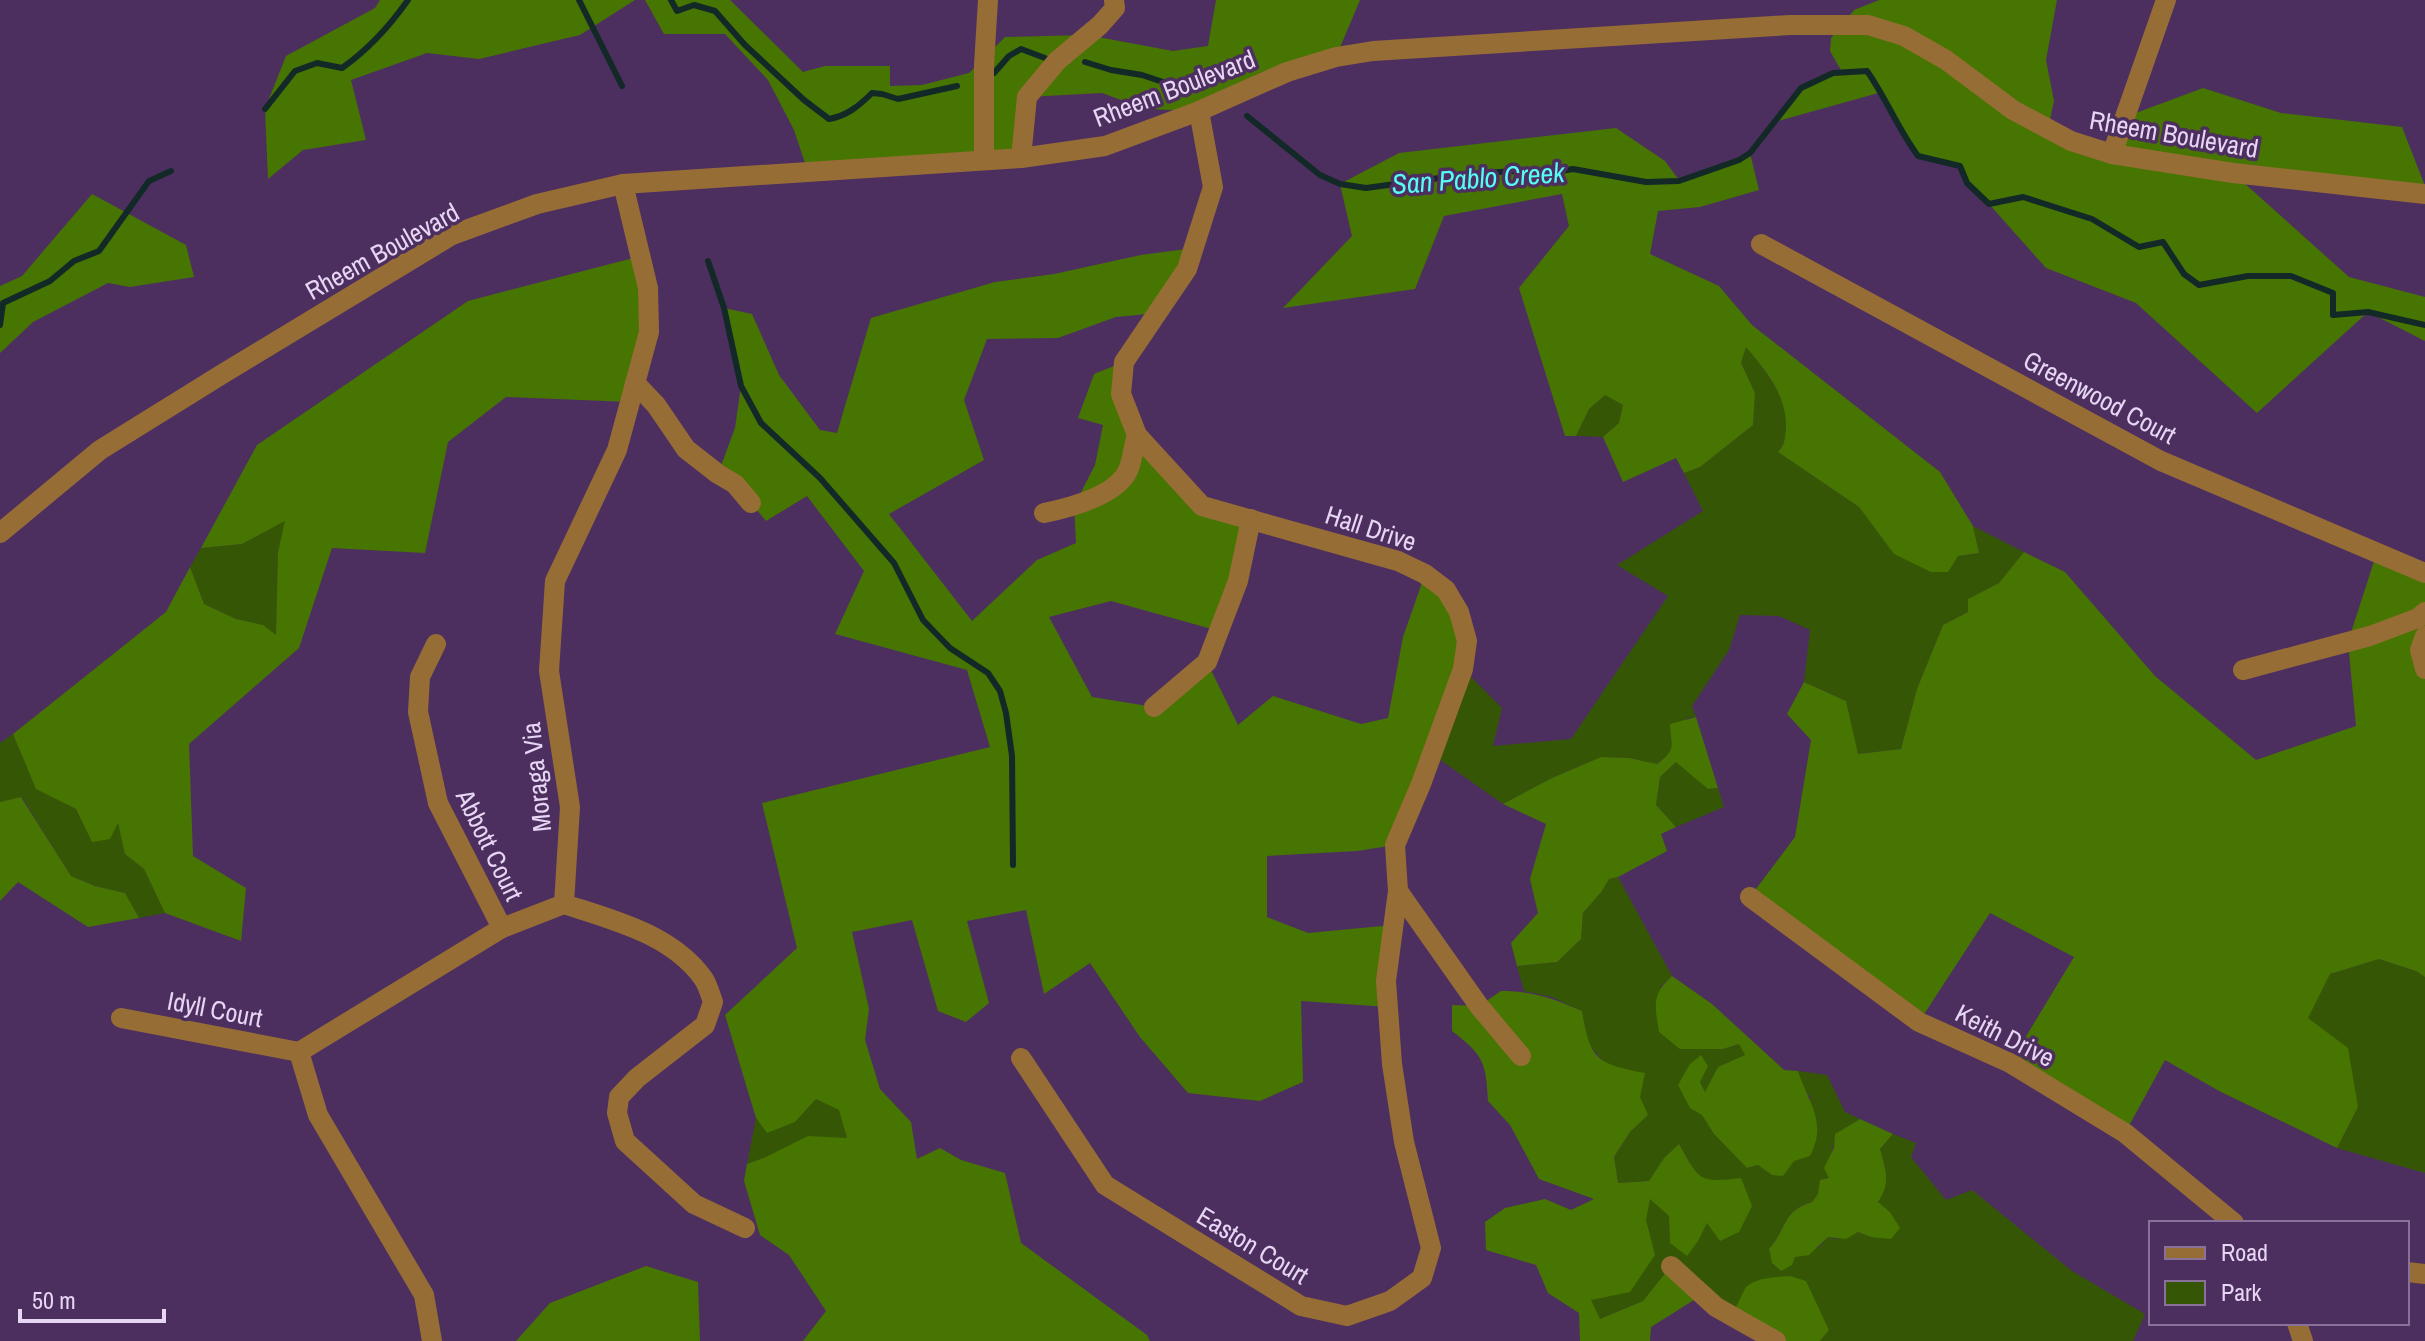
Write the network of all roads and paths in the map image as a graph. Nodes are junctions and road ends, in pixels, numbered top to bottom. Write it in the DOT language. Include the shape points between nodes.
graph roads {
  1 [pos="988,0"];
  2 [pos="1114,0"];
  3 [pos="2166,0"];
  4 [pos="1199,111"];
  5 [pos="2112,154"];
  6 [pos="1021,158"];
  7 [pos="984,160"];
  8 [pos="623,184"];
  9 [pos="2425,194"];
  10 [pos="1761,244"];
  11 [pos="635,383"];
  12 [pos="1137,435"];
  13 [pos="751,503"];
  14 [pos="1044,513"];
  15 [pos="1251,519"];
  16 [pos="0,533"];
  17 [pos="2425,573"];
  18 [pos="2425,612"];
  19 [pos="2425,636"];
  20 [pos="436,644"];
  21 [pos="2425,669"];
  22 [pos="2243,670"];
  23 [pos="1154,707"];
  24 [pos="1398,891"];
  25 [pos="1750,897"];
  26 [pos="564,904"];
  27 [pos="502,928"];
  28 [pos="121,1018"];
  29 [pos="299,1052"];
  30 [pos="1521,1056"];
  31 [pos="1021,1058"];
  32 [pos="2232,1221"];
  33 [pos="745,1228"];
  34 [pos="1671,1266"];
  35 [pos="432,1341"];
  36 [pos="1776,1341"];
  1 -- 7 [label="street"];
  2 -- 6 [label="street" via="1115,8 1100,25 1057,61 1027,97"];
  3 -- 5 [label="street"];
  4 -- 5 [label="street, Rheem Boulevard" via="1287,72 1373,51 1790,25 1868,25 1904,36 1936,54 2013,110 2071,141"];
  4 -- 6 [label="street, Rheem Boulevard" via="1105,146"];
  4 -- 12 [label="street, Hall Drive" via="1213,187 1187,269 1124,362 1121,394"];
  5 -- 9 [label="street, Rheem Boulevard"];
  6 -- 7 [label="street, Rheem Boulevard"];
  7 -- 8 [label="street, Rheem Boulevard"];
  8 -- 11 [label="street, Moraga Via" via="648,288 649,332"];
  8 -- 16 [label="street, Rheem Boulevard" via="537,204 452,235 100,450"];
  10 -- 17 [label="street, Greenwood Court" via="2161,461"];
  11 -- 13 [label="street" via="686,449 735,484"];
  11 -- 26 [label="street, Moraga Via" via="617,450 555,581 549,671 570,807"];
  12 -- 14 [label="street" via="1126,476 1111,489"];
  12 -- 15 [label="street, Hall Drive" via="1202,506"];
  15 -- 23 [label="street" via="1238,581 1207,662"];
  15 -- 24 [label="street, Hall Drive" via="1398,561 1446,590 1459,612 1467,641 1463,669 1395,845"];
  18 -- 22 [label="street" via="2370,636"];
  19 -- 21 [label="street" via="2420,650"];
  20 -- 27 [label="street, Abbott Court" via="420,677 418,712 438,803"];
  24 -- 30 [label="street"];
  24 -- 31 [label="street, Easton Court" via="1386,981 1392,1064 1404,1142 1431,1248 1422,1278 1390,1301 1347,1316 1301,1306 1105,1185"];
  25 -- 32 [label="street, Keith Drive" via="1919,1022 2010,1063 2125,1133"];
  26 -- 27 [label="street"];
  26 -- 33 [label="street" via="633,926 682,956 704,979 713,1002 705,1025 637,1078 619,1097 617,1113 625,1141 694,1204"];
  27 -- 29 [label="street"];
  28 -- 29 [label="street, Idyll Court"];
  29 -- 35 [label="street" via="318,1115 424,1295"];
  34 -- 36 [label="street" via="1716,1307"];
}
